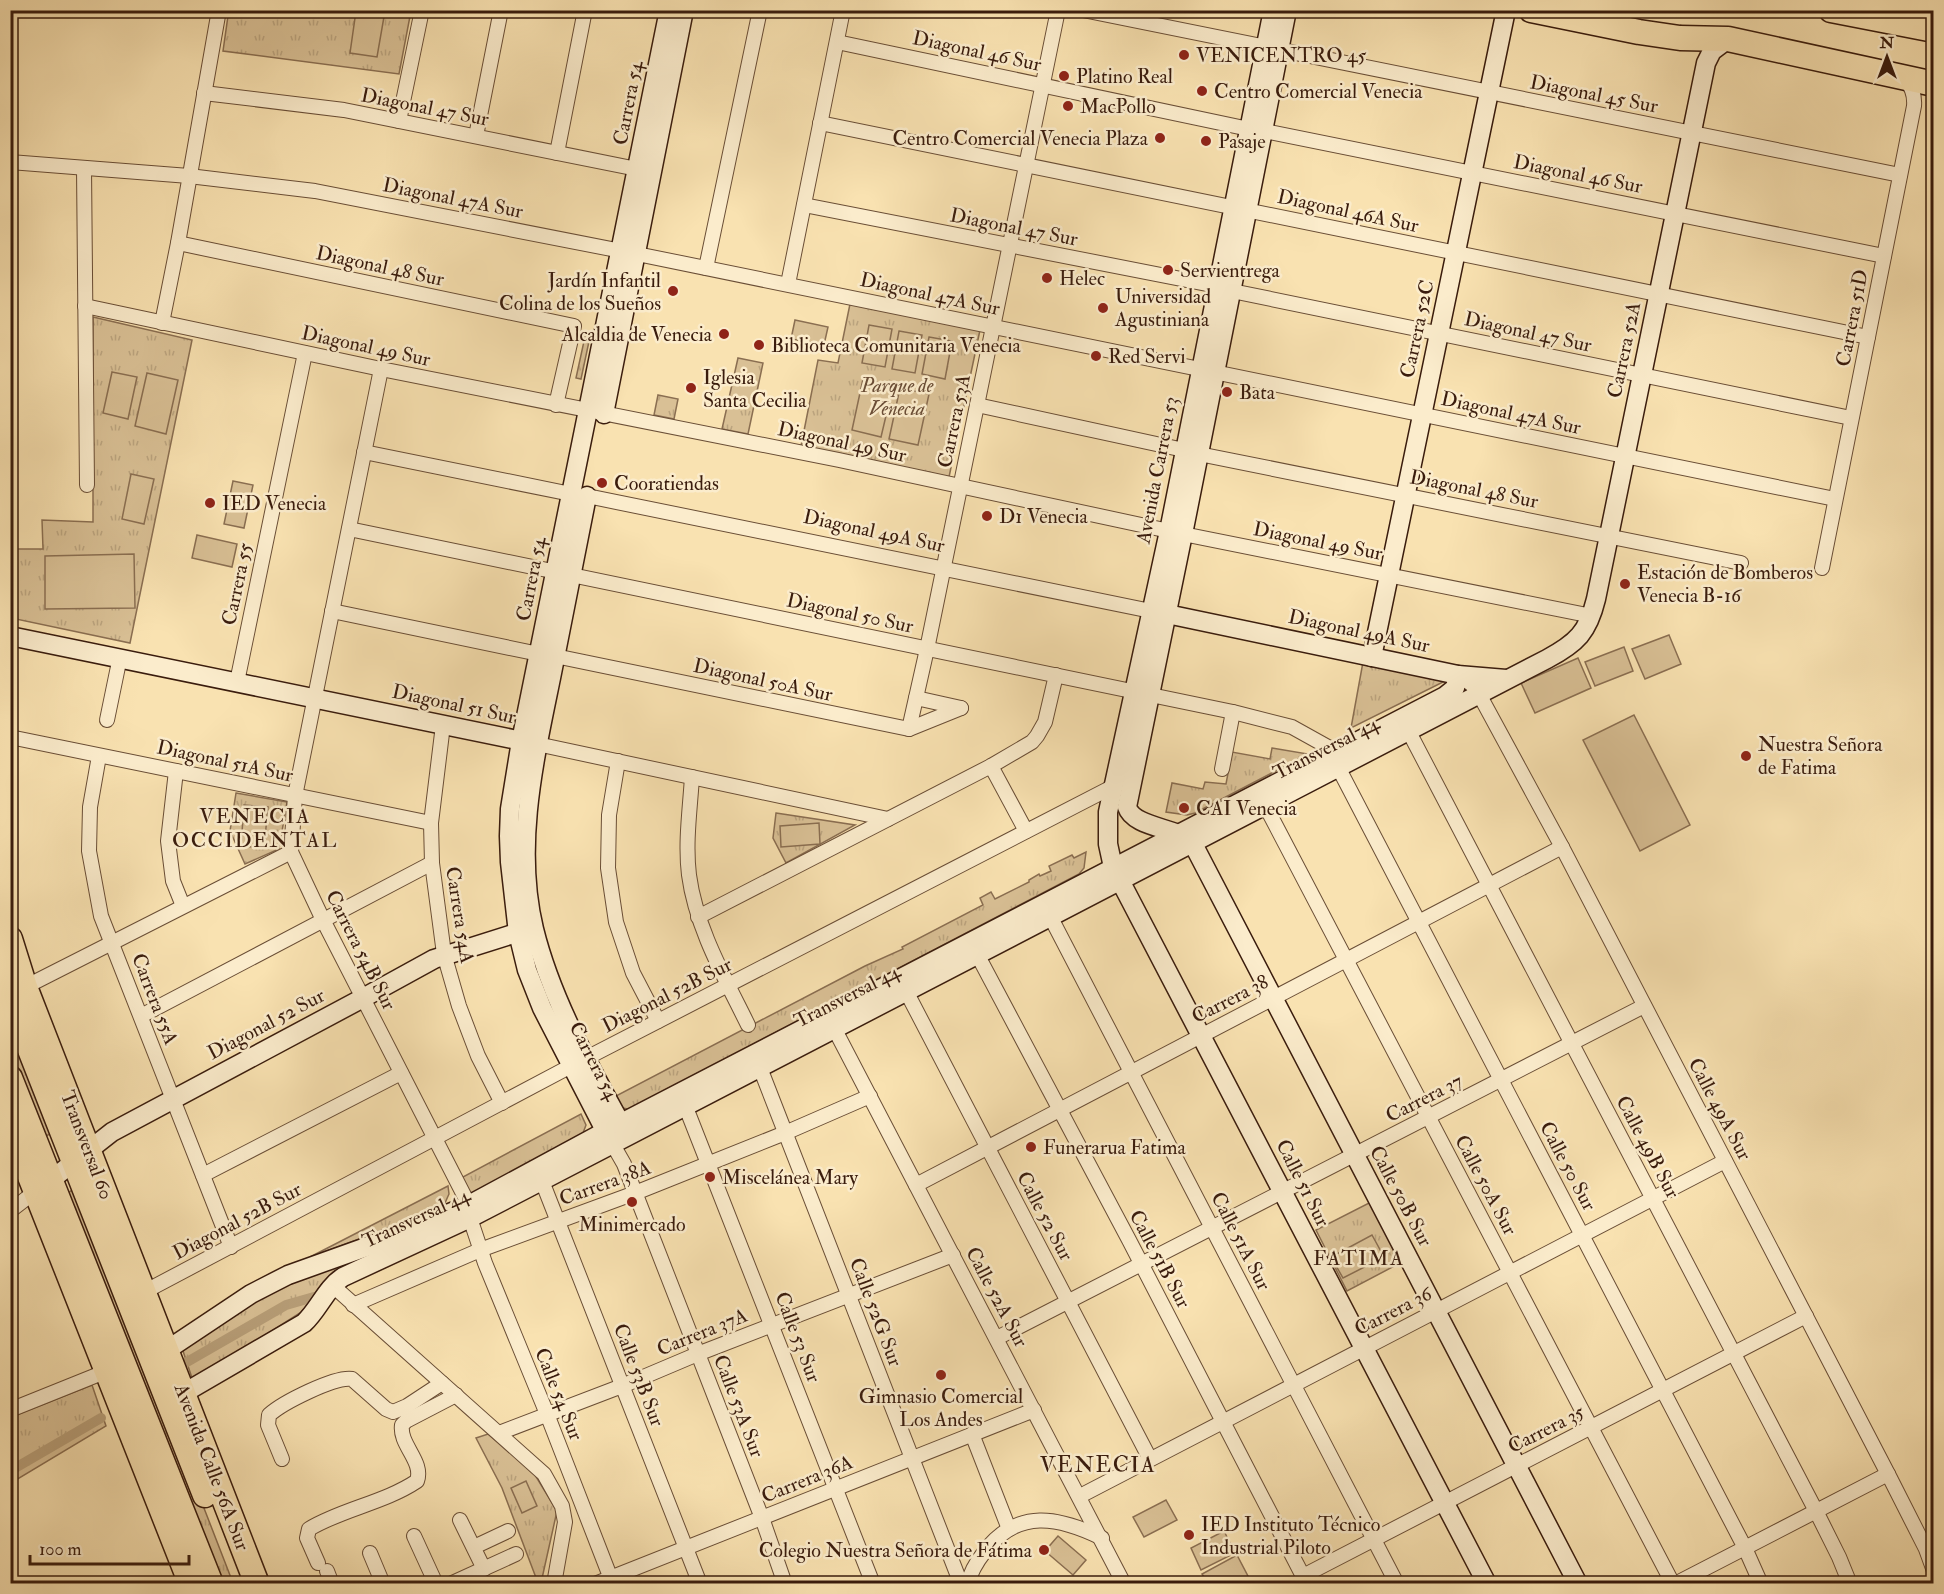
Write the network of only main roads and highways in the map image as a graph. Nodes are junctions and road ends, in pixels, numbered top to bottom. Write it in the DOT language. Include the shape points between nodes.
graph roads {
  1 [pos="1531,10"];
  2 [pos="1831,10"];
  3 [pos="1862,13"];
  4 [pos="1934,30"];
  5 [pos="1934,84"];
  6 [pos="10,939"];
  7 [pos="18,993"];
  8 [pos="31,1054"];
  9 [pos="10,1078"];
  10 [pos="61,1080"];
  11 [pos="10,1126"];
  12 [pos="81,1155"];
  13 [pos="43,1186"];
  14 [pos="62,1257"];
  15 [pos="134,1289"];
  16 [pos="100,1305"];
  17 [pos="159,1353"];
  18 [pos="115,1368"];
  19 [pos="216,1522"];
  20 [pos="197,1549"];
  21 [pos="247,1559"];
  22 [pos="191,1584"];
  23 [pos="200,1584"];
  24 [pos="211,1584"];
  25 [pos="240,1584"];
  26 [pos="257,1584"];
  1 -- 5 [label="highway" via="1670,37 1728,39"];
  2 -- 3 [label="highway"];
  3 -- 4 [label="highway"];
  6 -- 7 [label="highway, Transversal 60"];
  7 -- 8 [label="highway, Transversal 60"];
  7 -- 10 [label="highway, Transversal 60"];
  8 -- 10 [label="highway"];
  8 -- 12 [label="highway, Transversal 60"];
  9 -- 13 [label="highway"];
  10 -- 12 [label="highway, Transversal 60"];
  11 -- 13 [label="highway"];
  12 -- 15 [label="highway, Transversal 60"];
  12 -- 15 [label="highway, Transversal 60" via="122,1236"];
  13 -- 14 [label="highway"];
  13 -- 16 [label="highway"];
  14 -- 16 [label="highway"];
  14 -- 18 [label="highway"];
  15 -- 17 [label="highway, Transversal 60"];
  16 -- 18 [label="highway"];
  17 -- 19 [label="highway, Avenida Calle 56A Sur"];
  17 -- 21 [label="highway, Avenida Calle 56A Sur" via="184,1394"];
  18 -- 20 [label="highway"];
  18 -- 22 [label="highway"];
  19 -- 21 [label="highway"];
  19 -- 25 [label="highway, Avenida Calle 56A Sur"];
  20 -- 23 [label="highway"];
  20 -- 24 [label="highway"];
  21 -- 26 [label="highway, Avenida Calle 56A Sur"];
}
